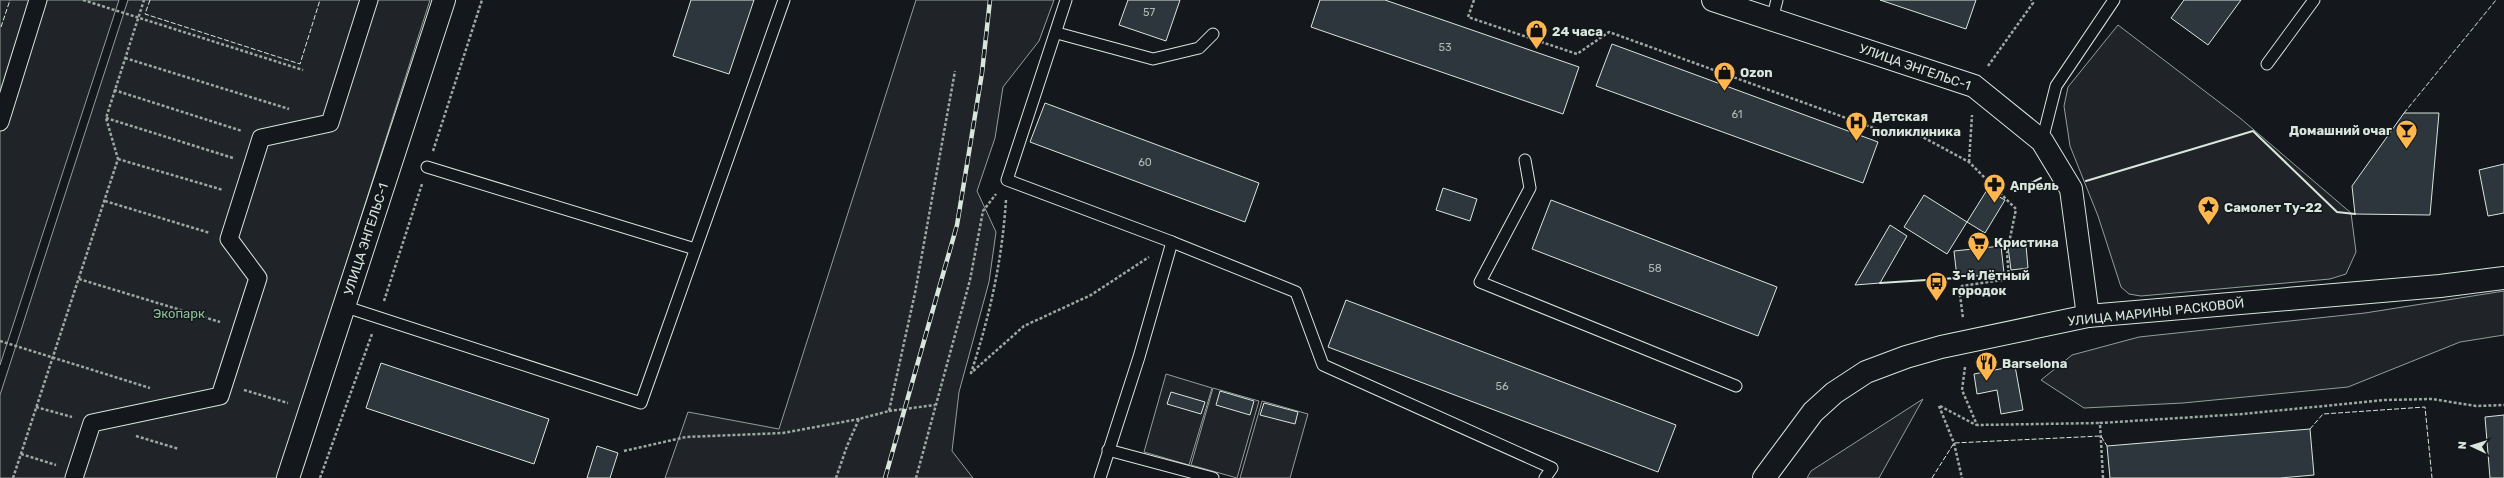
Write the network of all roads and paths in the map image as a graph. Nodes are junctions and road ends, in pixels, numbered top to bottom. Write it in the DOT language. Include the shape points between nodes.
graph roads {
  1 [pos="38,0"];
  2 [pos="83,0"];
  3 [pos="144,0"];
  4 [pos="369,0"];
  5 [pos="444,0"];
  6 [pos="482,0"];
  7 [pos="784,0"];
  8 [pos="1066,0"];
  9 [pos="1474,0"];
  10 [pos="1713,0"];
  11 [pos="2031,0"];
  12 [pos="2114,0"];
  13 [pos="2314,0"];
  14 [pos="1774,10"];
  15 [pos="138,18"];
  16 [pos="1057,33"];
  17 [pos="1212,34"];
  18 [pos="125,58"];
  19 [pos="2267,64"];
  20 [pos="304,70"];
  21 [pos="955,71"];
  22 [pos="1974,86"];
  23 [pos="114,90"];
  24 [pos="291,110"];
  25 [pos="106,118"];
  26 [pos="0,122"];
  27 [pos="262,138"];
  28 [pos="2042,141"];
  29 [pos="118,159"];
  30 [pos="1525,160"];
  31 [pos="1969,162"];
  32 [pos="252,165"];
  33 [pos="427,167"];
  34 [pos="1007,180"];
  35 [pos="242,196"];
  36 [pos="105,201"];
  37 [pos="229,239"];
  38 [pos="1172,242"];
  39 [pos="695,249"];
  40 [pos="2504,278"];
  41 [pos="79,279"];
  42 [pos="344,306"];
  43 [pos="2088,316"];
  44 [pos="379,317"];
  45 [pos="220,322"];
  46 [pos="1965,340"];
  47 [pos="0,341"];
  48 [pos="52,358"];
  49 [pos="224,384"];
  50 [pos="1736,386"];
  51 [pos="157,390"];
  52 [pos="935,405"];
  53 [pos="2504,405"];
  54 [pos="310,409"];
  55 [pos="889,411"];
  56 [pos="859,419"];
  57 [pos="2100,422"];
  58 [pos="1977,425"];
  59 [pos="1108,450"];
  60 [pos="624,451"];
  61 [pos="293,477"];
  62 [pos="14,478"];
  63 [pos="74,478"];
  64 [pos="320,478"];
  65 [pos="836,478"];
  66 [pos="916,478"];
  67 [pos="1100,478"];
  68 [pos="1213,478"];
  69 [pos="1545,478"];
  70 [pos="1764,478"];
  71 [pos="1962,478"];
  72 [pos="2103,478"];
  1 -- 26 [label="street"];
  2 -- 15 [label="path"];
  3 -- 15 [label="path"];
  4 -- 27 [label="street" via="330,123"];
  5 -- 42 [label="street, УЛИЦА ЭНГЕЛЬС-1"];
  6 -- 33 [label="path"];
  7 -- 39 [label="lane"];
  8 -- 16 [label="lane"];
  9 -- 31 [label="path" via="1468,17 1578,54 1609,32 1882,131 1917,134"];
  10 -- 14 [label="street, УЛИЦА ЭНГЕЛЬС-1"];
  11 -- 22 [label="path" via="2033,3"];
  12 -- 28 [label="lane" via="2056,86"];
  13 -- 19 [label="lane"];
  14 -- 22 [label="street, УЛИЦА ЭНГЕЛЬС-1"];
  15 -- 18 [label="path"];
  15 -- 20 [label="path"];
  16 -- 17 [label="lane" via="1153,59 1199,48"];
  16 -- 34 [label="lane"];
  18 -- 23 [label="path"];
  18 -- 24 [label="path"];
  21 -- 55 [label="path" via="925,239"];
  22 -- 28 [label="street, УЛИЦА ЭНГЕЛЬС-1"];
  22 -- 31 [label="path"];
  23 -- 25 [label="path"];
  23 -- 27 [label="path"];
  25 -- 29 [label="path"];
  25 -- 32 [label="path"];
  27 -- 32 [label="street"];
  28 -- 43 [label="street, УЛИЦА ЭНГЕЛЬС-1" via="2071,188"];
  29 -- 35 [label="path"];
  29 -- 36 [label="path"];
  30 -- 50 [label="lane" via="1530,188 1480,282"];
  31 -- 46 [label="path" via="2016,209 2007,253 2009,279 1962,286 1960,294"];
  32 -- 35 [label="street"];
  33 -- 39 [label="lane"];
  33 -- 44 [label="path"];
  34 -- 38 [label="lane"];
  34 -- 38 [label="path" via="1002,248 988,321 971,373 1024,326 1091,296"];
  34 -- 52 [label="path" via="983,211 970,280"];
  35 -- 37 [label="street"];
  36 -- 37 [label="path"];
  36 -- 41 [label="path"];
  37 -- 49 [label="street" via="258,278"];
  38 -- 59 [label="lane" via="1139,357"];
  38 -- 69 [label="lane" via="1296,292 1323,365 1552,468"];
  39 -- 44 [label="lane" via="641,403"];
  40 -- 43 [label="street, УЛИЦА МАРИНЫ РАСКОВОЙ" via="2440,286"];
  41 -- 45 [label="path"];
  41 -- 48 [label="path"];
  42 -- 44 [label="lane"];
  42 -- 54 [label="street, УЛИЦА ЭНГЕЛЬС-1"];
  43 -- 46 [label="street, УЛИЦА МАРИНЫ РАСКОВОЙ"];
  44 -- 64 [label="path"];
  46 -- 58 [label="path" via="1962,390"];
  46 -- 70 [label="street, УЛИЦА МАРИНЫ РАСКОВОЙ" via="1866,372 1834,393 1813,412"];
  47 -- 48 [label="path"];
  48 -- 51 [label="path"];
  48 -- 62 [label="path"];
  49 -- 54 [label="path"];
  49 -- 63 [label="street" via="220,396 92,423"];
  52 -- 55 [label="path"];
  52 -- 66 [label="path"];
  53 -- 57 [label="path" via="2476,406 2432,400 2384,400 2243,414"];
  54 -- 61 [label="street, УЛИЦА ЭНГЕЛЬС-1"];
  55 -- 56 [label="path"];
  56 -- 60 [label="path" via="783,433 686,437"];
  56 -- 65 [label="path"];
  57 -- 58 [label="path"];
  57 -- 72 [label="path"];
  58 -- 71 [label="path" via="1939,406 1954,443"];
  59 -- 67 [label="lane"];
  59 -- 68 [label="lane"];
}
